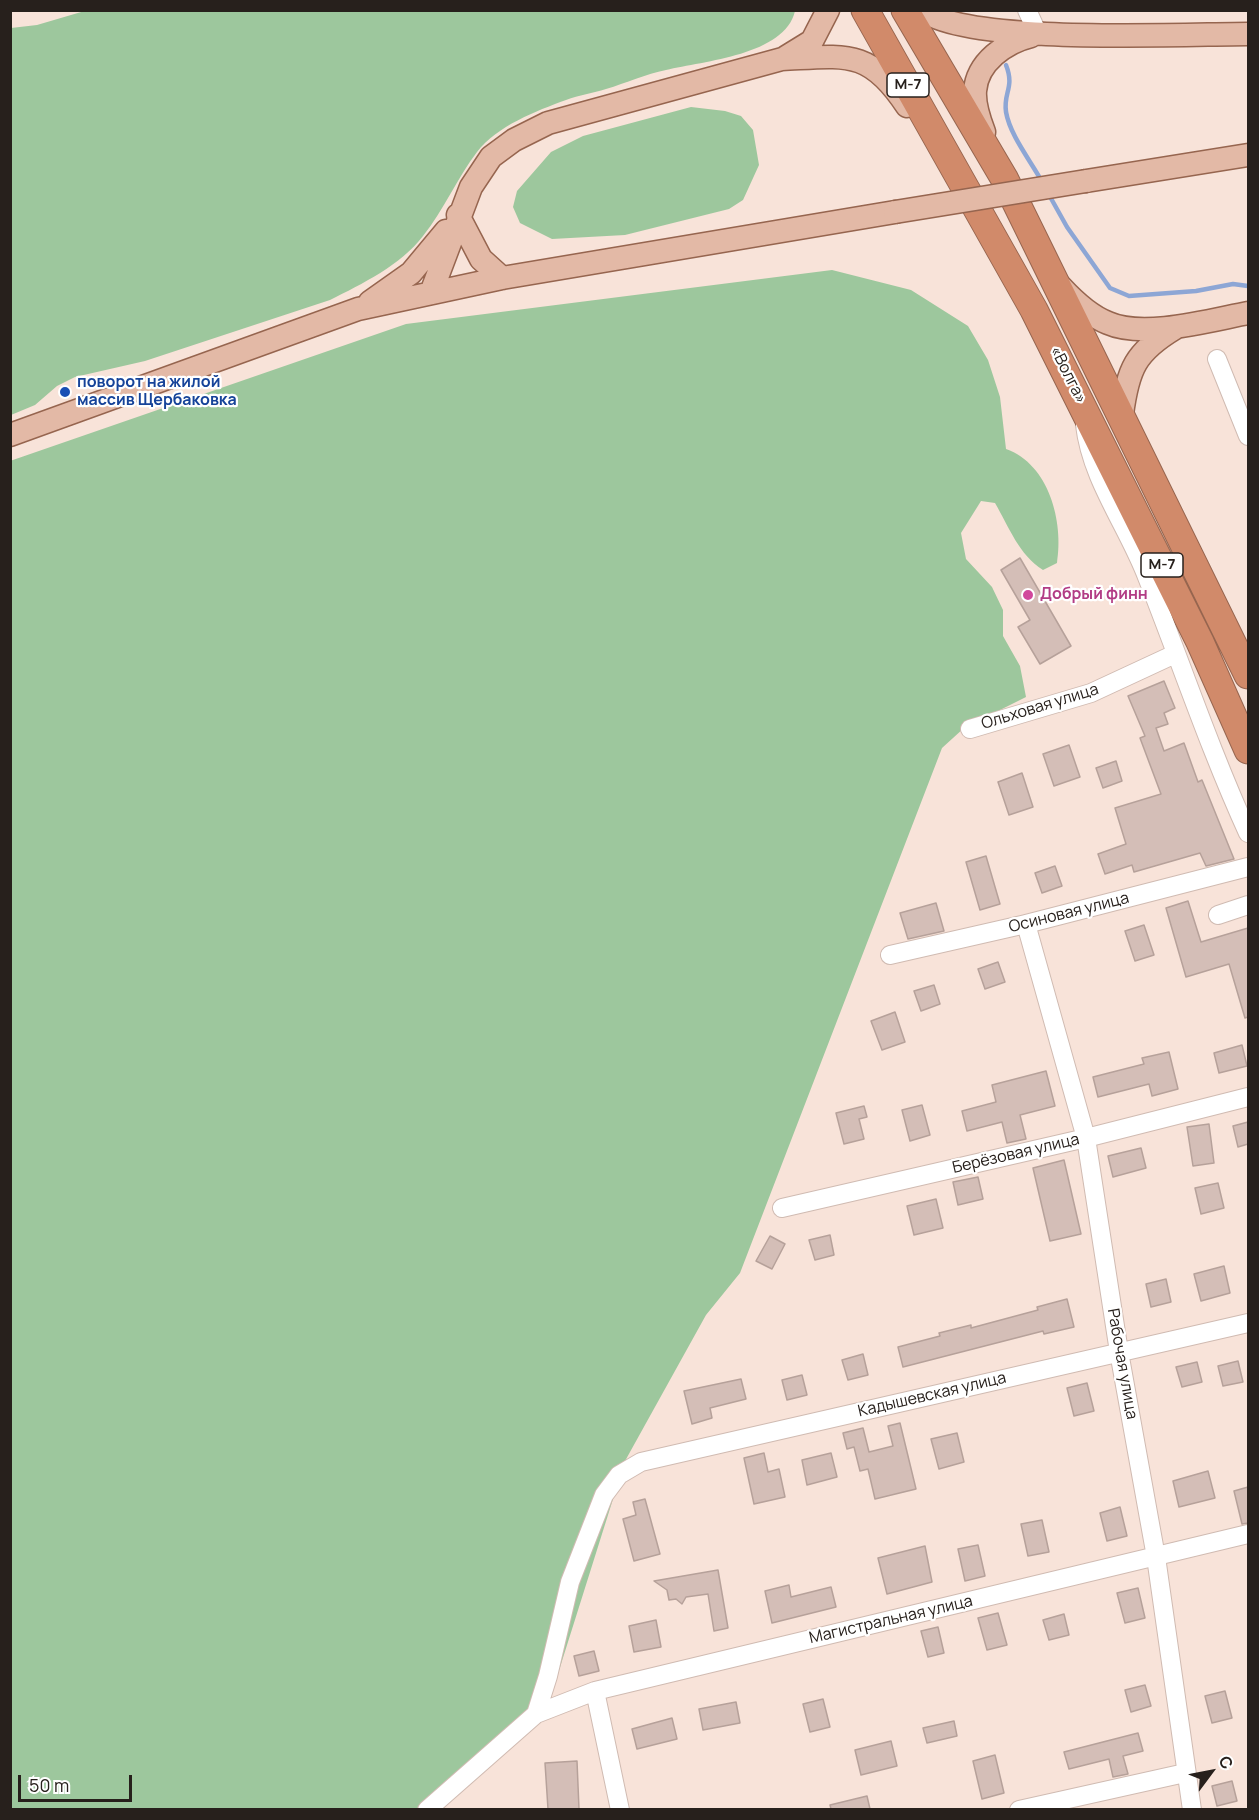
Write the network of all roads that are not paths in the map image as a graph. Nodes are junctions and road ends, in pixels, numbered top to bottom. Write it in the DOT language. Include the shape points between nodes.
graph roads {
  1 [pos="828,10"];
  2 [pos="865,10"];
  3 [pos="905,10"];
  4 [pos="917,10"];
  5 [pos="923,10"];
  6 [pos="1027,10"];
  7 [pos="1038,34"];
  8 [pos="1248,34"];
  9 [pos="782,59"];
  10 [pos="982,130"];
  11 [pos="1248,155"];
  12 [pos="951,159"];
  13 [pos="458,215"];
  14 [pos="502,278"];
  15 [pos="1056,282"];
  16 [pos="431,293"];
  17 [pos="358,309"];
  18 [pos="1248,313"];
  19 [pos="1179,326"];
  20 [pos="1217,359"];
  21 [pos="1082,402"];
  22 [pos="1122,414"];
  23 [pos="10,435"];
  24 [pos="1248,436"];
  25 [pos="1175,654"];
  26 [pos="1248,675"];
  27 [pos="970,729"];
  28 [pos="1248,750"];
  29 [pos="1248,833"];
  30 [pos="1248,867"];
  31 [pos="1248,905"];
  32 [pos="1218,915"];
  33 [pos="1026,924"];
  34 [pos="890,955"];
  35 [pos="1248,1097"];
  36 [pos="1086,1138"];
  37 [pos="782,1208"];
  38 [pos="1248,1323"];
  39 [pos="1119,1352"];
  40 [pos="1248,1534"];
  41 [pos="1156,1557"];
  42 [pos="595,1691"];
  43 [pos="536,1714"];
  44 [pos="1185,1773"];
  45 [pos="427,1809"];
  46 [pos="620,1809"];
  47 [pos="1020,1809"];
  48 [pos="1192,1809"];
  1 -- 9 [label="main road" via="812,41"];
  2 -- 12 [label="highway, «Волга» / М-7"];
  3 -- 10 [label="highway, «Волга» / М-7"];
  4 -- 10 [label="main road"];
  5 -- 7 [label="main road" via="961,26"];
  6 -- 7 [label="street"];
  7 -- 8 [label="main road"];
  7 -- 10 [label="main road" via="1007,45 988,62 975,88"];
  9 -- 12 [label="main road" via="855,58 876,68 893,84 927,136"];
  9 -- 13 [label="main road" via="548,123 528,132 491,157"];
  10 -- 15 [label="highway, «Волга» / М-7"];
  11 -- 14 [label="main road, bridge"];
  12 -- 21 [label="highway, «Волга» / М-7"];
  13 -- 14 [label="main road" via="481,259"];
  13 -- 16 [label="main road"];
  13 -- 17 [label="main road" via="411,273"];
  14 -- 16 [label="main road"];
  15 -- 19 [label="main road" via="1084,309 1107,323 1140,328"];
  15 -- 22 [label="highway, «Волга» / М-7"];
  16 -- 17 [label="main road"];
  17 -- 23 [label="main road"];
  18 -- 19 [label="main road"];
  19 -- 22 [label="main road" via="1138,356 1130,371"];
  20 -- 24 [label="street"];
  21 -- 25 [label="street" via="1088,448 1147,576"];
  21 -- 28 [label="highway, «Волга» / М-7" via="1200,642"];
  22 -- 26 [label="highway, «Волга» / М-7"];
  25 -- 27 [label="street, Ольховая улица" via="1091,693"];
  25 -- 29 [label="street"];
  30 -- 33 [label="street, Осиновая улица"];
  31 -- 32 [label="street"];
  33 -- 34 [label="street, Осиновая улица"];
  33 -- 36 [label="street, Рабочая улица"];
  35 -- 36 [label="street, Берёзовая улица"];
  36 -- 37 [label="street, Берёзовая улица"];
  36 -- 39 [label="street, Рабочая улица"];
  38 -- 39 [label="street, Кадышевская улица"];
  39 -- 41 [label="street, Рабочая улица"];
  39 -- 43 [label="street, Кадышевская улица" via="640,1462 619,1475 604,1495 570,1582"];
  40 -- 41 [label="street, Магистральная улица"];
  41 -- 42 [label="street, Магистральная улица"];
  41 -- 44 [label="street, Рабочая улица"];
  42 -- 43 [label="street, Магистральная улица"];
  42 -- 46 [label="street"];
  43 -- 45 [label="street"];
  44 -- 47 [label="street"];
  44 -- 48 [label="street, Рабочая улица"];
}
